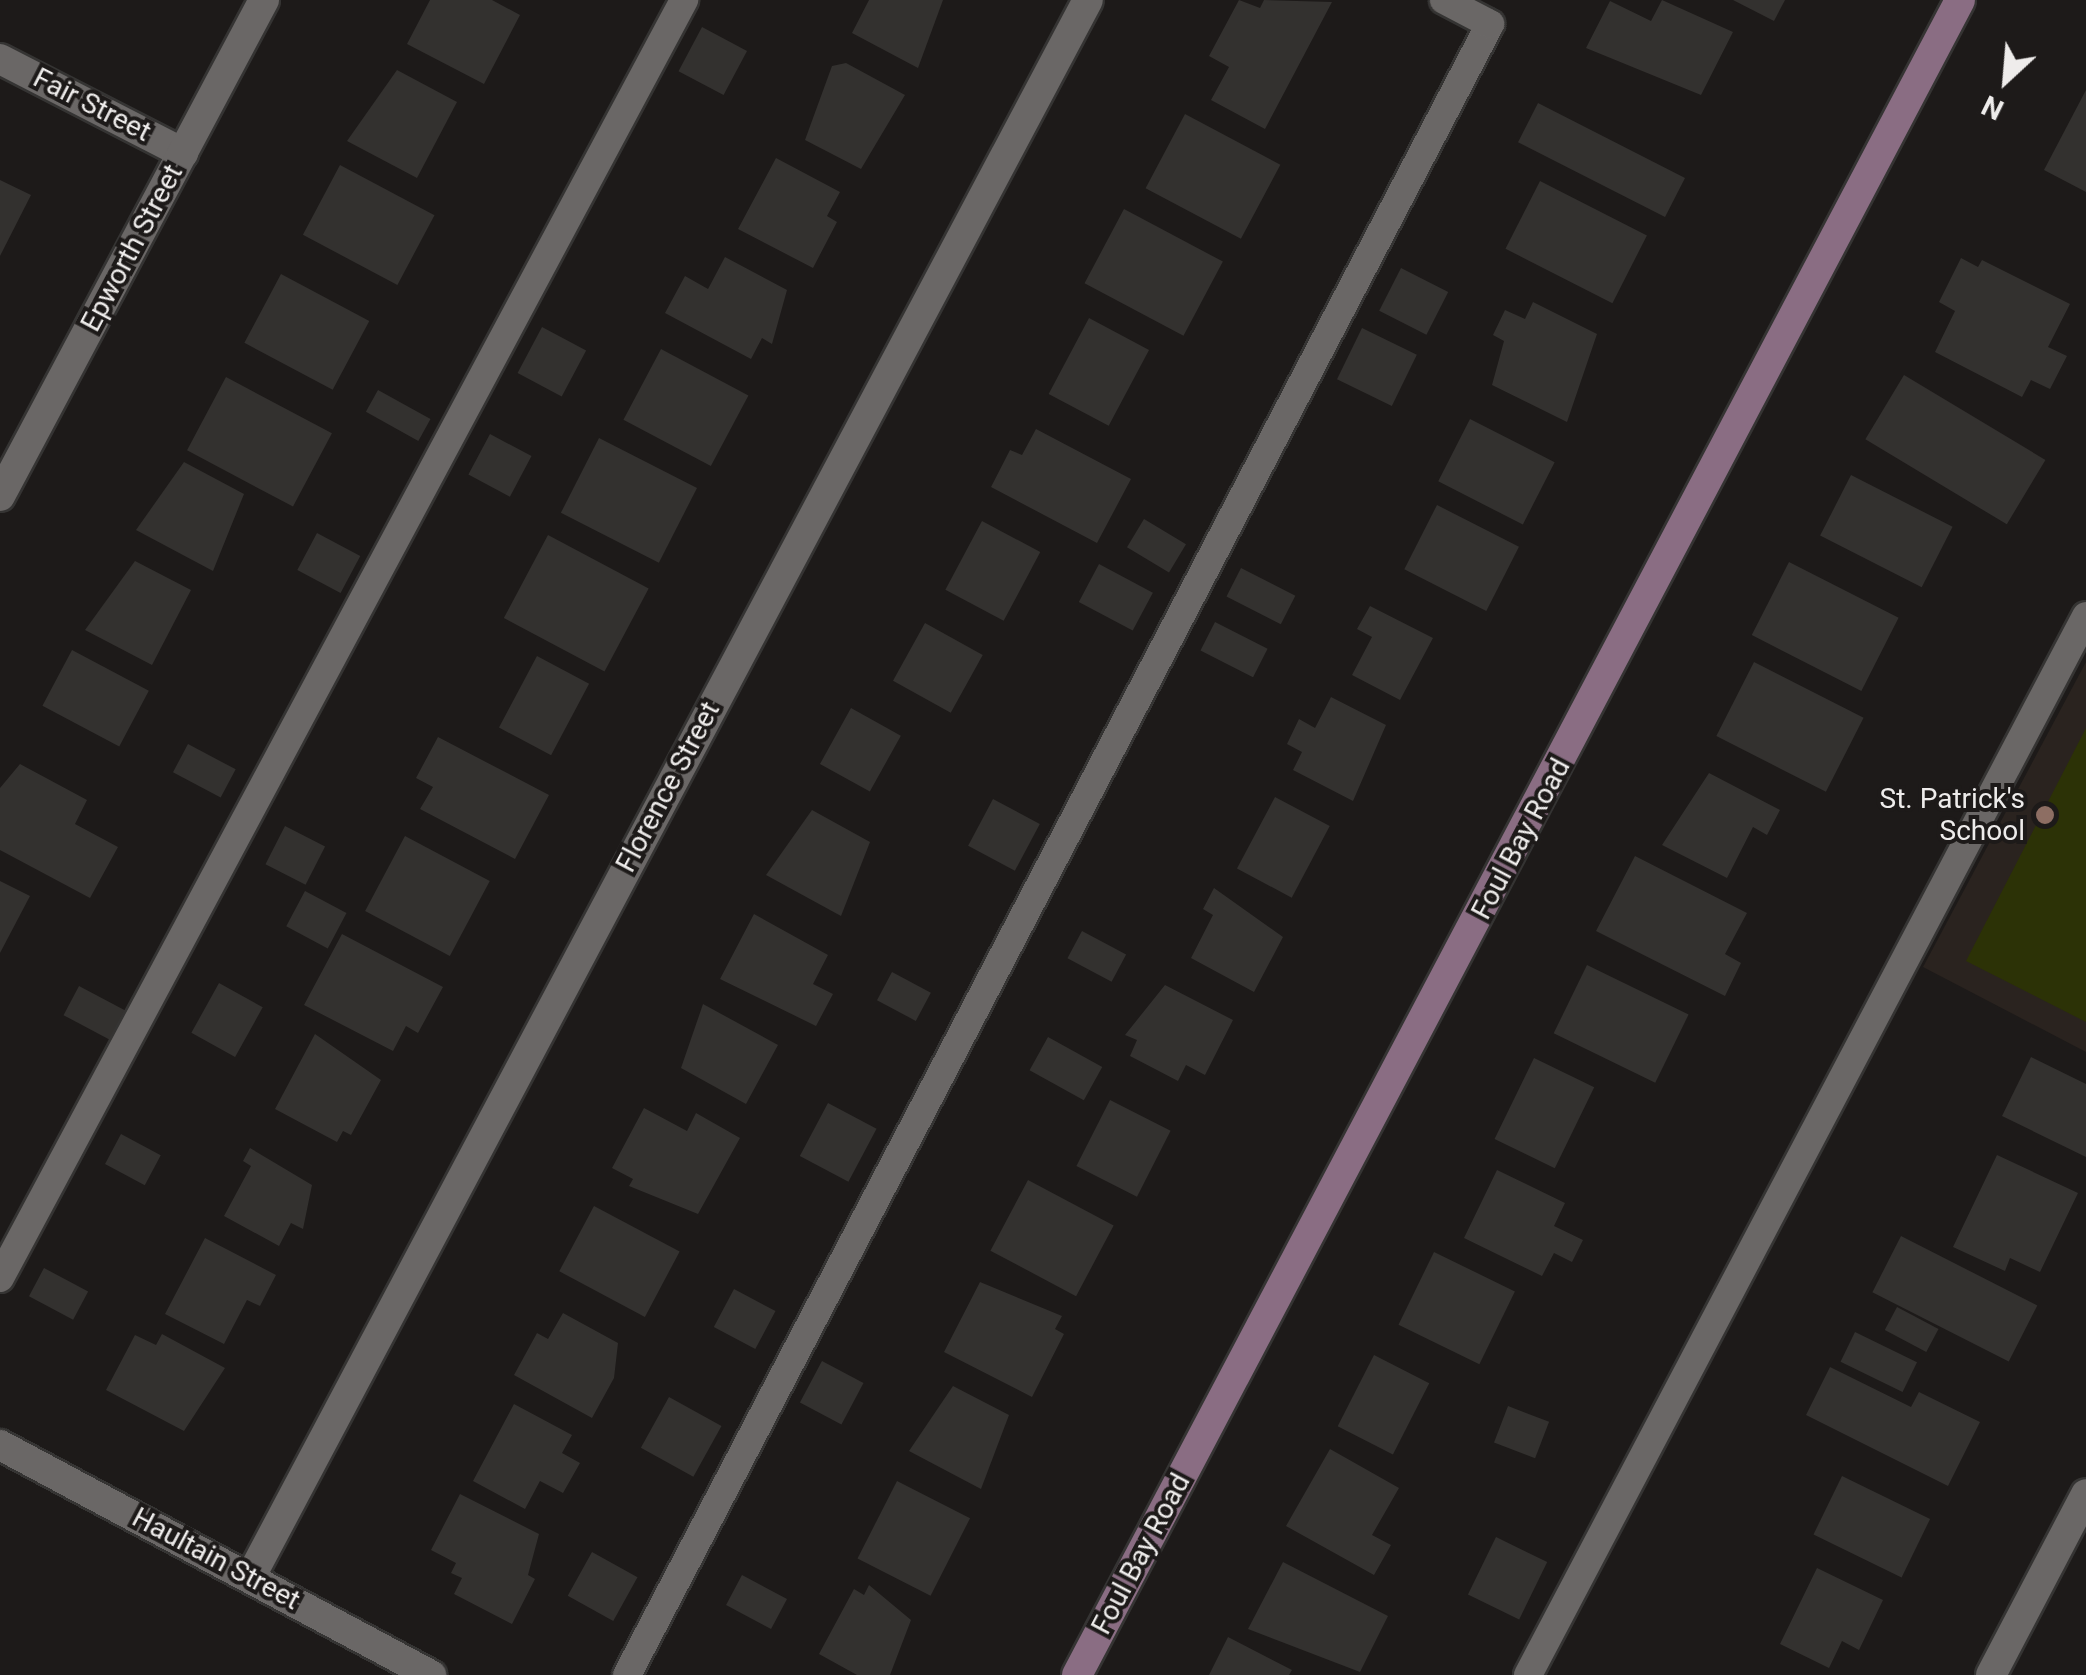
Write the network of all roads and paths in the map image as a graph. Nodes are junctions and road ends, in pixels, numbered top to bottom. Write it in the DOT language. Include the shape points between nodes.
graph roads {
  1 [pos="264,0"];
  2 [pos="684,0"];
  3 [pos="1088,0"];
  4 [pos="1444,0"];
  5 [pos="1960,0"];
  6 [pos="0,59"];
  7 [pos="183,153"];
  8 [pos="0,496"];
  9 [pos="2086,616"];
  10 [pos="0,1278"];
  11 [pos="0,1446"];
  12 [pos="2086,1494"];
  13 [pos="250,1576"];
  14 [pos="431,1675"];
  15 [pos="627,1675"];
  16 [pos="1077,1675"];
  17 [pos="1528,1675"];
  18 [pos="1991,1675"];
  1 -- 7 [label="street, Epworth Street"];
  2 -- 10 [label="lane"];
  3 -- 13 [label="street, Florence Street"];
  4 -- 15 [label="lane" via="1490,24"];
  5 -- 16 [label="main road, Foul Bay Road"];
  6 -- 7 [label="street, Fair Street"];
  7 -- 8 [label="street, Epworth Street"];
  9 -- 17 [label="lane"];
  11 -- 13 [label="street, Haultain Street"];
  12 -- 18 [label="street"];
  13 -- 14 [label="street, Haultain Street"];
}
